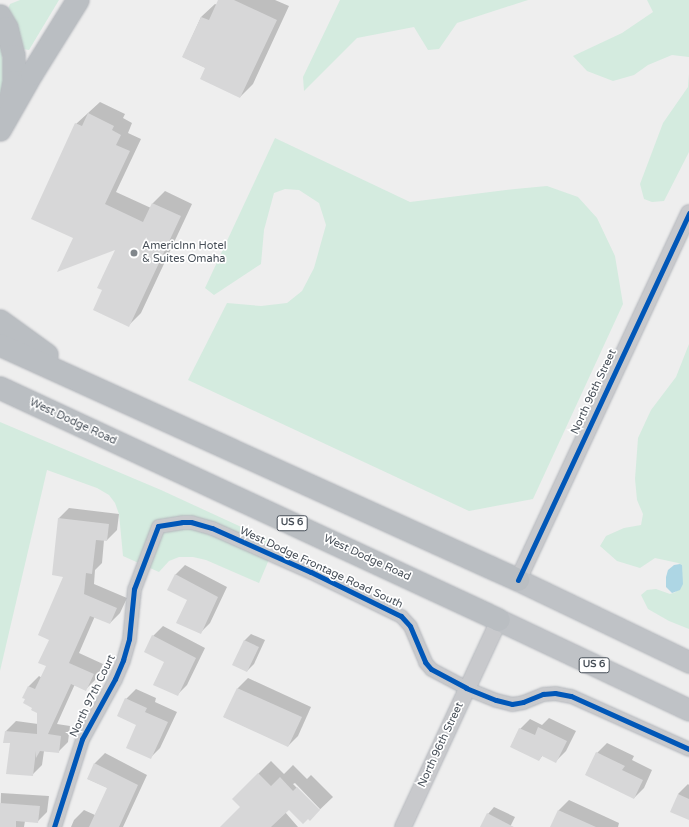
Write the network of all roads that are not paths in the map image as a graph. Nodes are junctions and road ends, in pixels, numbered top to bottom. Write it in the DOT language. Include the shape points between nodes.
graph roads {
  1 [pos="78,0"];
  2 [pos="0,16"];
  3 [pos="2,123"];
  4 [pos="689,213"];
  5 [pos="0,321"];
  6 [pos="0,345"];
  7 [pos="0,388"];
  8 [pos="102,390"];
  9 [pos="0,404"];
  10 [pos="84,427"];
  11 [pos="158,526"];
  12 [pos="518,580"];
  13 [pos="499,620"];
  14 [pos="689,662"];
  15 [pos="466,688"];
  16 [pos="689,710"];
  17 [pos="689,750"];
  18 [pos="54,827"];
  19 [pos="403,827"];
  1 -- 3 [label="highway"];
  2 -- 3 [label="highway" via="7,28 14,56 14,82"];
  4 -- 12 [label="street, North 96th Street"];
  5 -- 8 [label="highway" via="31,345"];
  6 -- 8 [label="highway"];
  7 -- 10 [label="highway, West Dodge Road / US 6"];
  8 -- 12 [label="highway"];
  9 -- 10 [label="highway"];
  10 -- 13 [label="highway, West Dodge Road / US 6"];
  11 -- 15 [label="street, West Dodge Frontage Road South" via="191,522 212,528 391,611 407,622 415,636 421,656 431,669"];
  11 -- 18 [label="street, North 97th Court" via="134,589 129,639 123,660 82,739"];
  12 -- 14 [label="highway"];
  13 -- 15 [label="street, North 96th Street"];
  13 -- 16 [label="highway, West Dodge Road / US 6"];
  15 -- 17 [label="street, West Dodge Frontage Road South" via="512,704 544,694 572,696"];
  15 -- 19 [label="street, North 96th Street"];
}
